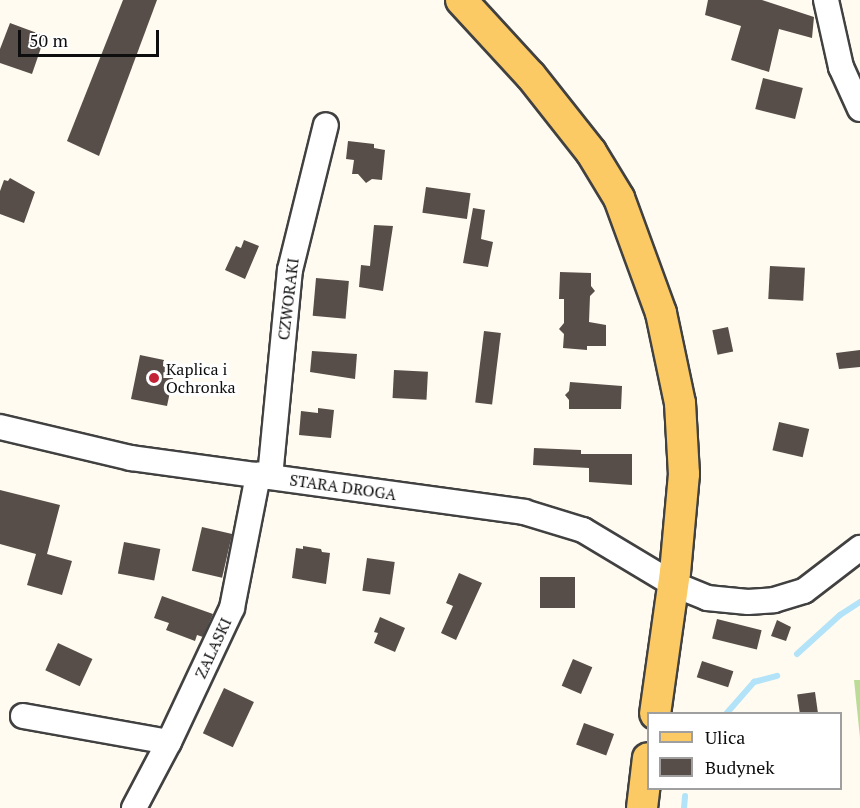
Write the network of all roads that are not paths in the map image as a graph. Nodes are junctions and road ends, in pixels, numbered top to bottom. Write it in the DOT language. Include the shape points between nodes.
graph roads {
  1 [pos="461,0"];
  2 [pos="826,0"];
  3 [pos="860,109"];
  4 [pos="326,125"];
  5 [pos="0,427"];
  6 [pos="264,476"];
  7 [pos="860,548"];
  8 [pos="673,584"];
  9 [pos="655,712"];
  10 [pos="23,716"];
  11 [pos="169,742"];
  12 [pos="647,766"];
  13 [pos="134,808"];
  14 [pos="642,808"];
  1 -- 8 [label="main road" via="562,113 619,198 635,235 661,312 680,403 684,474"];
  2 -- 3 [label="street" via="841,67"];
  4 -- 6 [label="street, CZWORAKI" via="290,270"];
  5 -- 6 [label="street, STARA DROGA" via="131,458"];
  6 -- 8 [label="street, STARA DROGA" via="524,512 583,530"];
  6 -- 11 [label="street, ZALASKI" via="232,608"];
  7 -- 8 [label="street, STARA DROGA" via="804,591 774,600 707,598"];
  8 -- 9 [label="main road"];
  10 -- 11 [label="street"];
  11 -- 13 [label="street, ZALASKI"];
  12 -- 14 [label="main road"];
}
